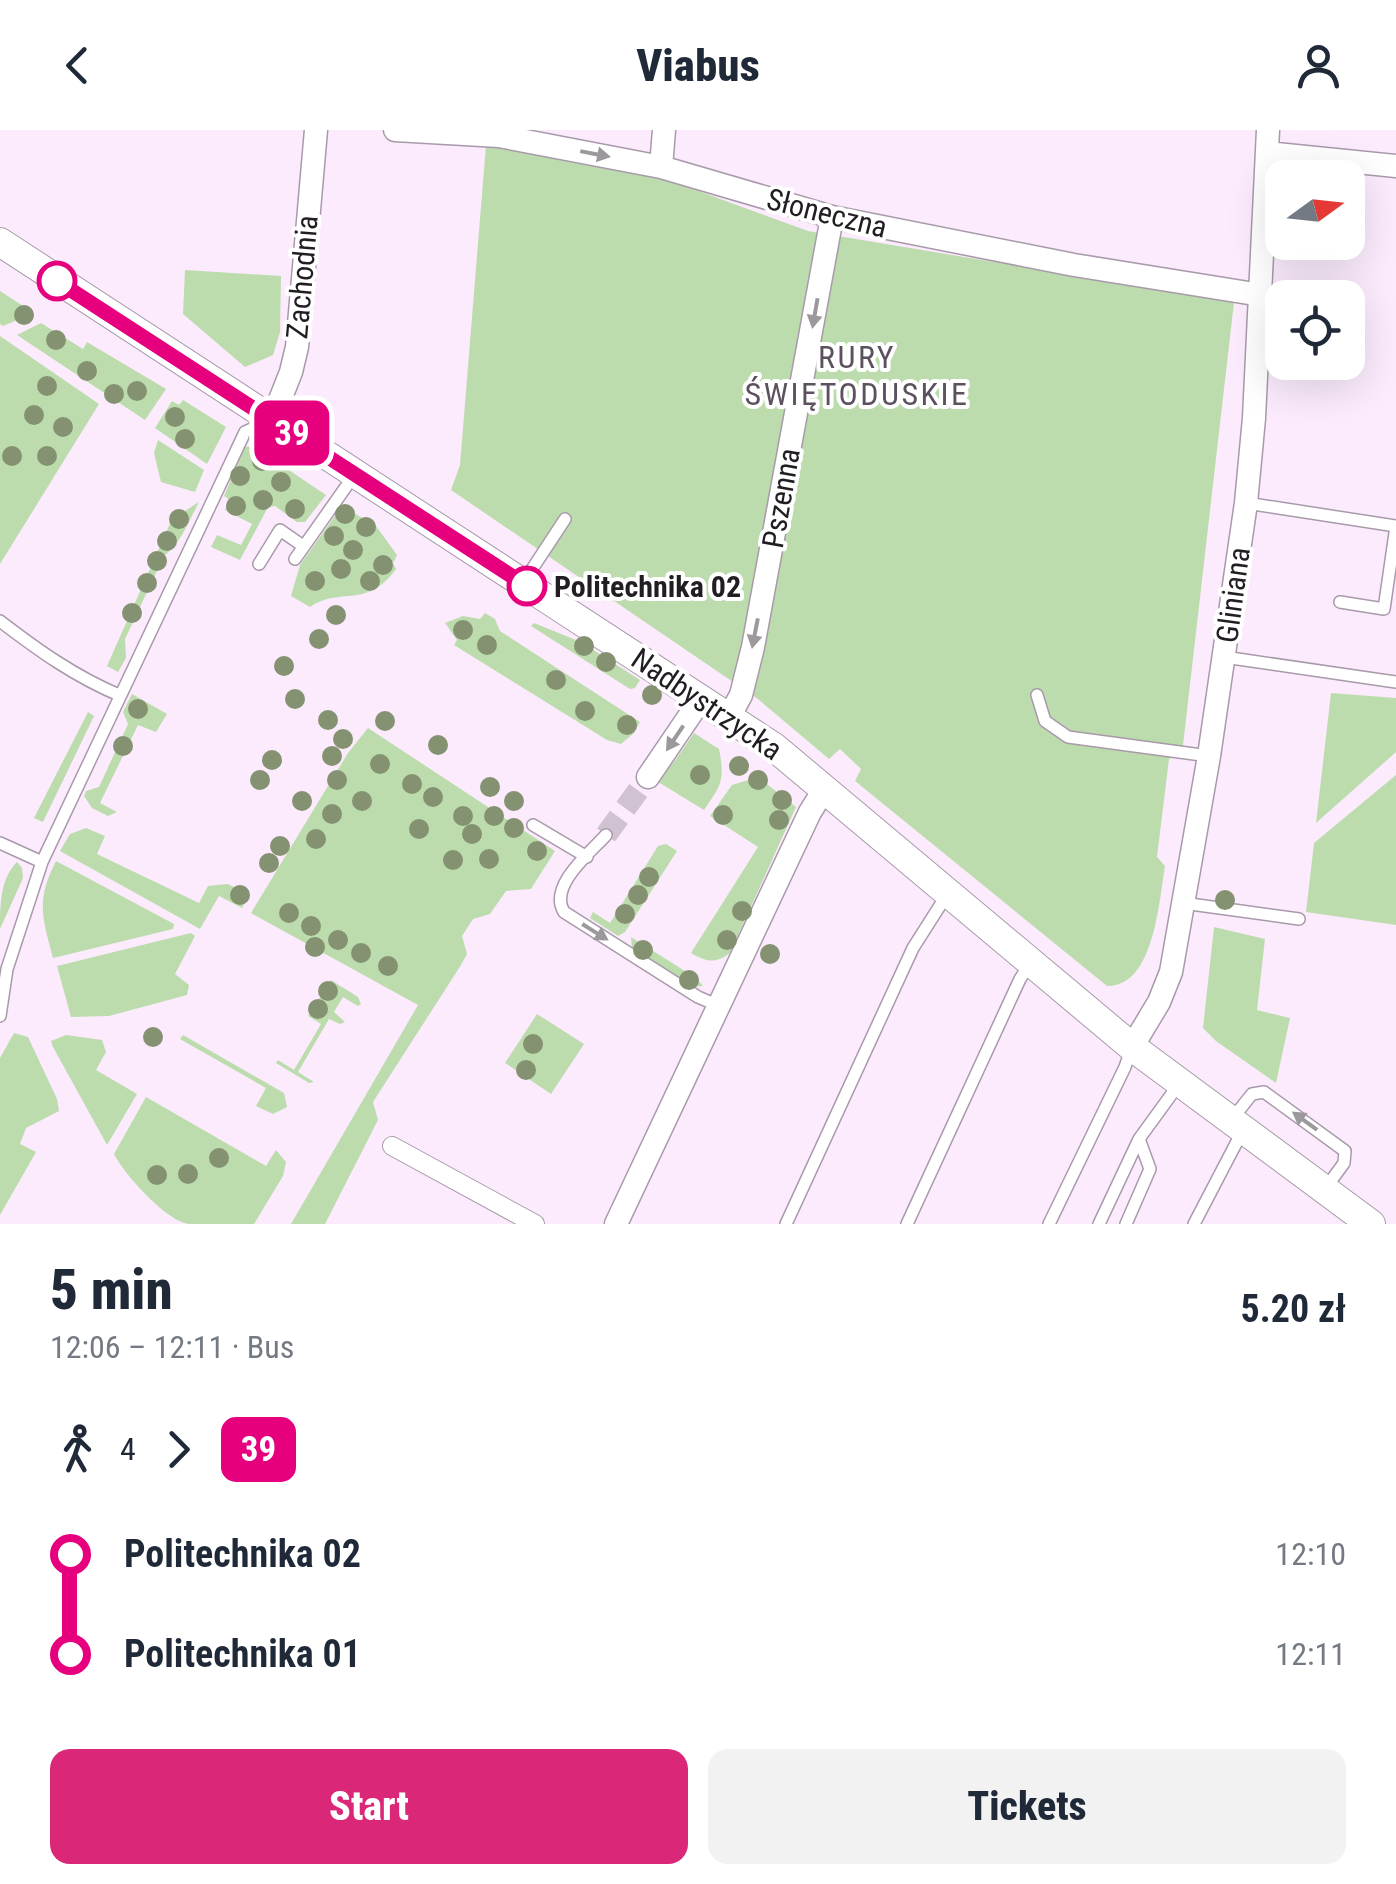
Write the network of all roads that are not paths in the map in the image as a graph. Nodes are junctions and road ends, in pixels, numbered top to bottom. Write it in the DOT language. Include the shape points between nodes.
graph roads {
  1 [pos="316,130"];
  2 [pos="394,130"];
  3 [pos="664,130"];
  4 [pos="480,132"];
  5 [pos="1268,142"];
  6 [pos="1396,166"];
  7 [pos="661,167"];
  8 [pos="832,218"];
  9 [pos="0,242"];
  10 [pos="1261,294"];
  11 [pos="272,420"];
  12 [pos="355,474"];
  13 [pos="1246,503"];
  14 [pos="564,519"];
  15 [pos="303,546"];
  16 [pos="296,558"];
  17 [pos="259,564"];
  18 [pos="522,582"];
  19 [pos="1340,602"];
  20 [pos="0,621"];
  21 [pos="1224,657"];
  22 [pos="1396,682"];
  23 [pos="119,695"];
  24 [pos="1037,695"];
  25 [pos="701,699"];
  26 [pos="729,717"];
  27 [pos="1210,756"];
  28 [pos="648,777"];
  29 [pos="826,788"];
  30 [pos="533,825"];
  31 [pos="606,834"];
  32 [pos="0,844"];
  33 [pos="587,857"];
  34 [pos="42,862"];
  35 [pos="948,893"];
  36 [pos="1183,903"];
  37 [pos="1299,919"];
  38 [pos="1032,962"];
  39 [pos="719,1006"];
  40 [pos="0,1016"];
  41 [pos="1132,1047"];
  42 [pos="1179,1084"];
  43 [pos="1238,1124"];
  44 [pos="1139,1139"];
  45 [pos="392,1146"];
  46 [pos="1326,1189"];
  47 [pos="535,1224"];
  48 [pos="616,1224"];
  49 [pos="786,1224"];
  50 [pos="907,1224"];
  51 [pos="1049,1224"];
  52 [pos="1100,1224"];
  53 [pos="1126,1224"];
  54 [pos="1194,1224"];
  55 [pos="1371,1224"];
  1 -- 11 [label="street, Zachodnia" via="297,347"];
  2 -- 4 [label="street, Słoneczna"];
  3 -- 7 [label="street"];
  4 -- 7 [label="street, Słoneczna, one-way"];
  5 -- 6 [label="street"];
  5 -- 10 [label="street, Gliniana"];
  7 -- 8 [label="street, Słoneczna"];
  8 -- 10 [label="street, Słoneczna" via="1074,266"];
  8 -- 26 [label="street, Pszenna, one-way" via="753,646"];
  9 -- 11 [label="street, Nadbystrzycka"];
  10 -- 13 [label="street, Gliniana"];
  11 -- 12 [label="street, Nadbystrzycka"];
  11 -- 23 [label="lane" via="245,432"];
  12 -- 15 [label="lane"];
  12 -- 18 [label="street, Nadbystrzycka"];
  13 -- 19 [label="lane" via="1396,526 1384,608"];
  13 -- 21 [label="street, Gliniana"];
  14 -- 18 [label="lane"];
  15 -- 16 [label="lane"];
  15 -- 17 [label="lane" via="280,530"];
  18 -- 25 [label="street, Nadbystrzycka"];
  20 -- 23 [label="lane" via="58,665"];
  21 -- 22 [label="lane"];
  21 -- 27 [label="street, Gliniana"];
  23 -- 34 [label="lane"];
  24 -- 27 [label="lane" via="1046,721 1068,737"];
  25 -- 26 [label="street, Nadbystrzycka"];
  25 -- 28 [label="street, one-way"];
  26 -- 29 [label="street, Nadbystrzycka"];
  27 -- 36 [label="street, Gliniana"];
  29 -- 35 [label="street, Nadbystrzycka"];
  29 -- 39 [label="street"];
  30 -- 33 [label="lane"];
  31 -- 33 [label="lane"];
  32 -- 34 [label="lane"];
  33 -- 39 [label="lane, one-way" via="560,892 564,912"];
  34 -- 40 [label="lane" via="7,969"];
  35 -- 38 [label="street, Nadbystrzycka"];
  35 -- 49 [label="lane" via="913,948"];
  36 -- 37 [label="lane"];
  36 -- 41 [label="street, Gliniana" via="1171,972"];
  38 -- 41 [label="street, Nadbystrzycka"];
  38 -- 50 [label="lane"];
  39 -- 48 [label="street"];
  41 -- 42 [label="street, Nadbystrzycka"];
  41 -- 51 [label="lane"];
  42 -- 43 [label="street, Nadbystrzycka"];
  42 -- 44 [label="lane"];
  43 -- 46 [label="street, Nadbystrzycka"];
  46 -- 43 [label="lane, one-way" via="1345,1151 1264,1092 1252,1094"];
  43 -- 54 [label="lane"];
  44 -- 52 [label="lane"];
  44 -- 53 [label="lane" via="1150,1168"];
  45 -- 47 [label="street"];
  46 -- 55 [label="street, Nadbystrzycka"];
}
